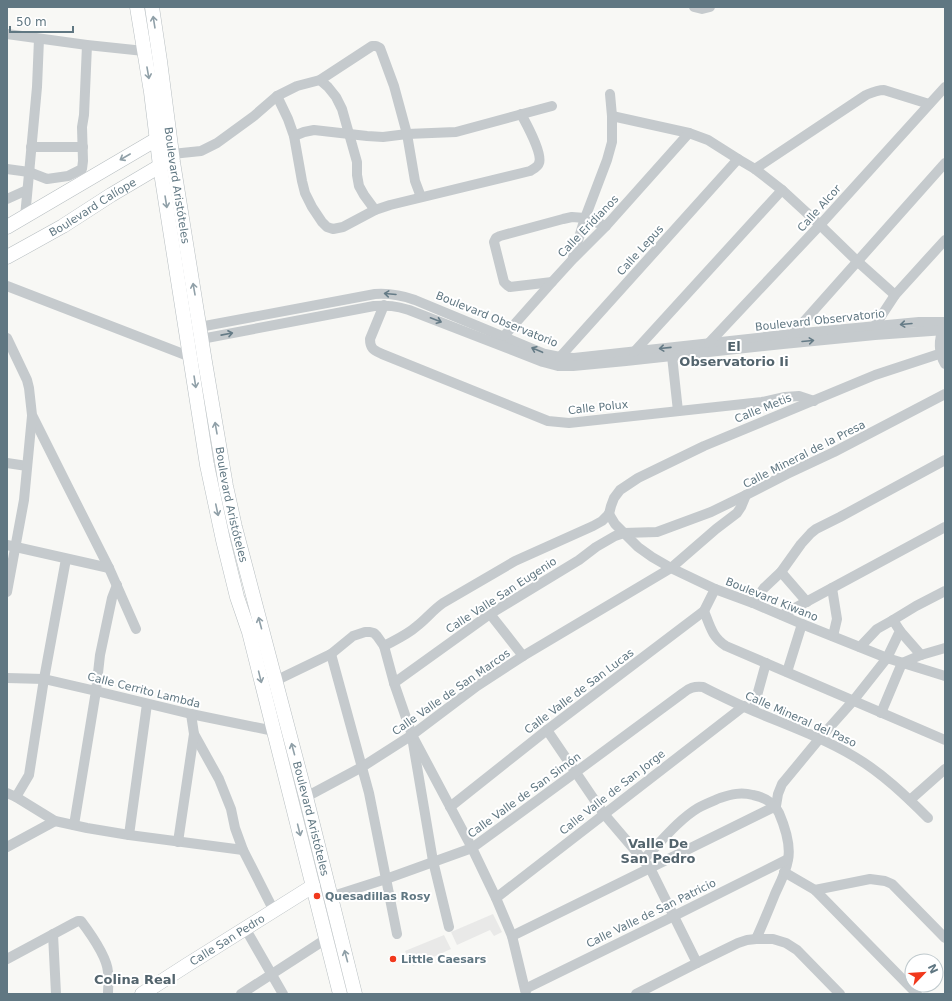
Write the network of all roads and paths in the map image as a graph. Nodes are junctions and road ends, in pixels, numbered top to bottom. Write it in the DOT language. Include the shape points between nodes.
graph roads {
  1 [pos="137,7"];
  2 [pos="152,7"];
  3 [pos="694,7"];
  4 [pos="709,8"];
  5 [pos="7,34"];
  6 [pos="39,39"];
  7 [pos="87,45"];
  8 [pos="144,51"];
  9 [pos="320,80"];
  10 [pos="945,87"];
  11 [pos="151,92"];
  12 [pos="610,94"];
  13 [pos="277,96"];
  14 [pos="928,104"];
  15 [pos="552,106"];
  16 [pos="521,114"];
  17 [pos="612,116"];
  18 [pos="689,133"];
  19 [pos="350,134"];
  20 [pos="407,134"];
  21 [pos="163,136"];
  22 [pos="294,136"];
  23 [pos="143,147"];
  24 [pos="31,148"];
  25 [pos="83,148"];
  26 [pos="169,158"];
  27 [pos="738,159"];
  28 [pos="945,163"];
  29 [pos="7,168"];
  30 [pos="755,169"];
  31 [pos="83,170"];
  32 [pos="29,172"];
  33 [pos="27,190"];
  34 [pos="782,190"];
  35 [pos="421,197"];
  36 [pos="7,199"];
  37 [pos="375,210"];
  38 [pos="25,217"];
  39 [pos="585,218"];
  40 [pos="820,225"];
  41 [pos="606,226"];
  42 [pos="7,227"];
  43 [pos="945,240"];
  44 [pos="7,257"];
  45 [pos="573,259"];
  46 [pos="857,261"];
  47 [pos="552,282"];
  48 [pos="7,286"];
  49 [pos="895,295"];
  50 [pos="415,300"];
  51 [pos="384,305"];
  52 [pos="409,310"];
  53 [pos="944,326"];
  54 [pos="874,327"];
  55 [pos="194,334"];
  56 [pos="793,334"];
  57 [pos="504,336"];
  58 [pos="7,338"];
  59 [pos="709,343"];
  60 [pos="783,344"];
  61 [pos="635,351"];
  62 [pos="943,352"];
  63 [pos="672,356"];
  64 [pos="191,357"];
  65 [pos="560,357"];
  66 [pos="626,361"];
  67 [pos="205,362"];
  68 [pos="945,364"];
  69 [pos="945,394"];
  70 [pos="814,401"];
  71 [pos="762,402"];
  72 [pos="678,411"];
  73 [pos="32,415"];
  74 [pos="763,421"];
  75 [pos="945,460"];
  76 [pos="7,463"];
  77 [pos="27,466"];
  78 [pos="746,495"];
  79 [pos="609,514"];
  80 [pos="945,527"];
  81 [pos="624,533"];
  82 [pos="11,546"];
  83 [pos="66,559"];
  84 [pos="109,568"];
  85 [pos="671,568"];
  86 [pos="781,572"];
  87 [pos="117,585"];
  88 [pos="832,588"];
  89 [pos="715,589"];
  90 [pos="945,591"];
  91 [pos="7,592"];
  92 [pos="807,602"];
  93 [pos="753,603"];
  94 [pos="704,611"];
  95 [pos="490,614"];
  96 [pos="782,615"];
  97 [pos="893,620"];
  98 [pos="802,624"];
  99 [pos="136,629"];
  100 [pos="900,631"];
  101 [pos="834,636"];
  102 [pos="384,646"];
  103 [pos="860,647"];
  104 [pos="945,648"];
  105 [pos="331,654"];
  106 [pos="922,655"];
  107 [pos="523,656"];
  108 [pos="887,658"];
  109 [pos="766,663"];
  110 [pos="902,663"];
  111 [pos="787,672"];
  112 [pos="945,676"];
  113 [pos="7,678"];
  114 [pos="44,679"];
  115 [pos="275,681"];
  116 [pos="394,683"];
  117 [pos="693,687"];
  118 [pos="96,691"];
  119 [pos="853,702"];
  120 [pos="147,704"];
  121 [pos="748,708"];
  122 [pos="191,714"];
  123 [pos="881,714"];
  124 [pos="547,730"];
  125 [pos="274,731"];
  126 [pos="194,734"];
  127 [pos="412,735"];
  128 [pos="820,738"];
  129 [pos="945,740"];
  130 [pos="362,768"];
  131 [pos="945,769"];
  132 [pos="576,772"];
  133 [pos="12,795"];
  134 [pos="306,797"];
  135 [pos="292,800"];
  136 [pos="910,800"];
  137 [pos="450,806"];
  138 [pos="776,806"];
  139 [pos="604,814"];
  140 [pos="928,818"];
  141 [pos="55,821"];
  142 [pos="74,825"];
  143 [pos="129,835"];
  144 [pos="178,842"];
  145 [pos="7,847"];
  146 [pos="472,848"];
  147 [pos="243,850"];
  148 [pos="788,859"];
  149 [pos="433,861"];
  150 [pos="647,864"];
  151 [pos="784,872"];
  152 [pos="386,879"];
  153 [pos="313,886"];
  154 [pos="815,890"];
  155 [pos="330,897"];
  156 [pos="496,898"];
  157 [pos="274,911"];
  158 [pos="674,916"];
  159 [pos="449,927"];
  160 [pos="245,928"];
  161 [pos="54,934"];
  162 [pos="397,934"];
  163 [pos="512,936"];
  164 [pos="945,938"];
  165 [pos="326,939"];
  166 [pos="756,939"];
  167 [pos="7,959"];
  168 [pos="697,963"];
  169 [pos="272,975"];
  170 [pos="526,992"];
  171 [pos="56,994"];
  172 [pos="108,994"];
  173 [pos="142,994"];
  174 [pos="241,994"];
  175 [pos="284,994"];
  176 [pos="340,994"];
  177 [pos="355,994"];
  178 [pos="636,994"];
  179 [pos="840,994"];
  180 [pos="917,994"];
  1 -- 8 [label="street, Boulevard Aristóteles"];
  21 -- 2 [label="street, Boulevard Aristóteles, one-way" via="160,61"];
  3 -- 4 [label="street"];
  5 -- 6 [label="street"];
  6 -- 7 [label="street"];
  6 -- 24 [label="street"];
  7 -- 8 [label="street"];
  7 -- 25 [label="street"];
  8 -- 11 [label="street, Boulevard Aristóteles, one-way"];
  9 -- 13 [label="street" via="297,86"];
  9 -- 19 [label="street" via="336,97"];
  9 -- 20 [label="street" via="372,46 380,48"];
  10 -- 14 [label="street, Calle Alcor"];
  11 -- 21 [label="street, Boulevard Aristóteles"];
  11 -- 23 [label="street" via="148,97 151,135"];
  12 -- 17 [label="street"];
  13 -- 22 [label="street"];
  13 -- 26 [label="street" via="217,143 201,151"];
  14 -- 30 [label="street" via="884,90 874,91"];
  14 -- 40 [label="street, Calle Alcor"];
  15 -- 16 [label="street"];
  16 -- 20 [label="street" via="456,132"];
  16 -- 35 [label="street" via="540,157 536,167 530,171"];
  17 -- 18 [label="street"];
  17 -- 39 [label="street" via="612,142"];
  18 -- 27 [label="street" via="708,140"];
  18 -- 41 [label="street, Calle Eridianos"];
  19 -- 20 [label="street" via="383,137"];
  19 -- 22 [label="street" via="314,130"];
  19 -- 37 [label="street" via="358,162 359,186"];
  20 -- 35 [label="street" via="415,181"];
  21 -- 23 [label="street"];
  21 -- 26 [label="street, Boulevard Aristóteles"];
  21 -- 26 [label="street" via="162,140"];
  22 -- 37 [label="street" via="306,193 312,207 327,227 333,229 343,226"];
  23 -- 31 [label="street, one-way"];
  24 -- 25 [label="street"];
  24 -- 32 [label="street"];
  25 -- 31 [label="street"];
  26 -- 44 [label="street, Boulevard Calíope" via="63,226"];
  26 -- 55 [label="street, Boulevard Aristóteles"];
  27 -- 30 [label="street"];
  27 -- 65 [label="street, Calle Lepus"];
  28 -- 46 [label="street"];
  29 -- 32 [label="street"];
  30 -- 34 [label="street"];
  31 -- 32 [label="street" via="68,176 47,179"];
  31 -- 38 [label="street"];
  32 -- 33 [label="street"];
  33 -- 36 [label="street"];
  33 -- 38 [label="street"];
  34 -- 40 [label="street"];
  34 -- 61 [label="street"];
  35 -- 37 [label="street"];
  38 -- 42 [label="street"];
  39 -- 41 [label="street"];
  39 -- 45 [label="street"];
  39 -- 47 [label="street" via="563,219 496,238 494,242 504,282 507,285 510,287"];
  40 -- 46 [label="street"];
  40 -- 59 [label="street, Calle Alcor"];
  41 -- 45 [label="street, Calle Eridianos"];
  43 -- 49 [label="street"];
  45 -- 47 [label="street, Calle Eridianos"];
  46 -- 49 [label="street"];
  46 -- 56 [label="street"];
  47 -- 57 [label="street, Calle Eridianos"];
  48 -- 64 [label="street"];
  49 -- 54 [label="street"];
  50 -- 52 [label="street"];
  50 -- 55 [label="street, Boulevard Observatorio, one-way" via="394,294 375,294"];
  50 -- 57 [label="street, Boulevard Observatorio"];
  51 -- 52 [label="street, Boulevard Observatorio"];
  55 -- 51 [label="street, Boulevard Observatorio, one-way"];
  51 -- 72 [label="street, Calle Polux" via="370,339 372,349 548,421 569,423"];
  52 -- 66 [label="street, Boulevard Observatorio, one-way" via="558,366"];
  53 -- 54 [label="street, Boulevard Observatorio, one-way" via="918,322"];
  60 -- 53 [label="street, Boulevard Observatorio, one-way"];
  53 -- 62 [label="street" via="940,348"];
  54 -- 56 [label="street, Boulevard Observatorio"];
  55 -- 64 [label="street, Boulevard Aristóteles"];
  55 -- 67 [label="street, Boulevard Aristóteles"];
  56 -- 59 [label="street, Boulevard Observatorio"];
  56 -- 60 [label="street"];
  65 -- 57 [label="street, Boulevard Observatorio, one-way" via="545,354"];
  58 -- 73 [label="street" via="27,380"];
  59 -- 61 [label="street, Boulevard Observatorio, one-way"];
  60 -- 63 [label="street, Boulevard Observatorio"];
  61 -- 65 [label="street, Boulevard Observatorio" via="574,358"];
  61 -- 66 [label="street"];
  62 -- 68 [label="street"];
  62 -- 70 [label="street, Calle Metis" via="875,375"];
  63 -- 66 [label="street, Boulevard Observatorio"];
  63 -- 72 [label="street"];
  64 -- 67 [label="street"];
  64 -- 125 [label="street, Boulevard Aristóteles, one-way" via="207,465 223,540"];
  115 -- 67 [label="street, Boulevard Aristóteles, one-way" via="235,527"];
  69 -- 78 [label="street, Calle Mineral de la Presa" via="861,439"];
  70 -- 71 [label="street, Calle Polux" via="800,396"];
  70 -- 74 [label="street, Calle Metis"];
  71 -- 72 [label="street, Calle Polux"];
  71 -- 74 [label="street"];
  73 -- 77 [label="street"];
  73 -- 84 [label="street"];
  74 -- 79 [label="street, Calle Metis" via="638,478 620,490 610,506"];
  75 -- 86 [label="street" via="816,529 801,544"];
  76 -- 77 [label="street"];
  77 -- 82 [label="street" via="24,500"];
  78 -- 81 [label="street" via="711,512 657,532"];
  78 -- 85 [label="street, Calle Mineral de la Presa" via="737,513"];
  79 -- 81 [label="street, Boulevard Kiwano"];
  79 -- 102 [label="street" via="593,526 515,560 434,609 417,627"];
  80 -- 88 [label="street"];
  81 -- 85 [label="street, Boulevard Kiwano" via="652,558"];
  81 -- 95 [label="street, Calle Valle San Eugenio" via="596,547"];
  82 -- 83 [label="street"];
  82 -- 91 [label="street"];
  83 -- 84 [label="street"];
  83 -- 114 [label="street"];
  84 -- 87 [label="street"];
  85 -- 89 [label="street, Boulevard Kiwano"];
  85 -- 107 [label="street, Calle Valle de San Marcos"];
  86 -- 92 [label="street"];
  86 -- 93 [label="street"];
  87 -- 99 [label="street"];
  87 -- 118 [label="street" via="100,655"];
  88 -- 92 [label="street"];
  88 -- 101 [label="street" via="837,618"];
  89 -- 93 [label="street, Boulevard Kiwano"];
  89 -- 94 [label="street, Calle Valle de San Lucas"];
  90 -- 97 [label="street"];
  92 -- 96 [label="street"];
  93 -- 96 [label="street, Boulevard Kiwano"];
  94 -- 109 [label="street" via="713,633 720,642"];
  94 -- 124 [label="street, Calle Valle de San Lucas"];
  95 -- 107 [label="street"];
  95 -- 116 [label="street, Calle Valle San Eugenio"];
  96 -- 98 [label="street, Boulevard Kiwano"];
  97 -- 100 [label="street"];
  97 -- 103 [label="street" via="877,629"];
  98 -- 101 [label="street, Boulevard Kiwano"];
  98 -- 111 [label="street"];
  100 -- 106 [label="street"];
  100 -- 108 [label="street"];
  101 -- 103 [label="street, Boulevard Kiwano"];
  102 -- 105 [label="street" via="374,633 365,632 353,636"];
  102 -- 116 [label="street"];
  103 -- 108 [label="street, Boulevard Kiwano"];
  104 -- 106 [label="street"];
  105 -- 115 [label="street"];
  105 -- 130 [label="street"];
  106 -- 110 [label="street"];
  107 -- 127 [label="street, Calle Valle de San Marcos" via="477,686"];
  108 -- 110 [label="street, Boulevard Kiwano"];
  108 -- 119 [label="street"];
  109 -- 111 [label="street"];
  109 -- 121 [label="street"];
  110 -- 112 [label="street, Boulevard Kiwano"];
  110 -- 123 [label="street"];
  111 -- 119 [label="street"];
  113 -- 114 [label="street, Calle Cerrito Lambda"];
  114 -- 118 [label="street, Calle Cerrito Lambda"];
  114 -- 133 [label="street" via="29,775"];
  134 -- 115 [label="street, Boulevard Aristóteles, one-way"];
  116 -- 127 [label="street"];
  117 -- 121 [label="street, Calle Mineral del Paso" via="702,687"];
  117 -- 132 [label="street, Calle Valle de San Simón"];
  118 -- 120 [label="street, Calle Cerrito Lambda"];
  118 -- 142 [label="street"];
  119 -- 123 [label="street"];
  119 -- 128 [label="street"];
  120 -- 122 [label="street, Calle Cerrito Lambda"];
  120 -- 143 [label="street"];
  121 -- 128 [label="street, Calle Mineral del Paso"];
  121 -- 139 [label="street, Calle Valle de San Jorge"];
  122 -- 125 [label="street, Calle Cerrito Lambda"];
  122 -- 126 [label="street"];
  123 -- 129 [label="street"];
  124 -- 132 [label="street"];
  124 -- 137 [label="street, Calle Valle de San Lucas"];
  125 -- 135 [label="street, Boulevard Aristóteles"];
  126 -- 144 [label="street"];
  126 -- 147 [label="street" via="219,779 231,808"];
  127 -- 130 [label="street, Calle Valle de San Marcos"];
  127 -- 137 [label="street"];
  127 -- 149 [label="street"];
  128 -- 136 [label="street, Calle Mineral del Paso" via="856,757"];
  128 -- 138 [label="street" via="782,784"];
  130 -- 134 [label="street, Calle Valle de San Marcos"];
  130 -- 152 [label="street"];
  131 -- 136 [label="street"];
  132 -- 139 [label="street"];
  132 -- 146 [label="street, Calle Valle de San Simón"];
  133 -- 141 [label="street"];
  134 -- 135 [label="street"];
  134 -- 155 [label="street, Boulevard Aristóteles"];
  135 -- 153 [label="street, Boulevard Aristóteles, one-way"];
  136 -- 140 [label="street, Calle Mineral del Paso"];
  137 -- 146 [label="street"];
  138 -- 148 [label="street" via="786,833"];
  138 -- 150 [label="street"];
  138 -- 150 [label="street" via="760,796 742,793 710,802 673,828"];
  139 -- 150 [label="street"];
  139 -- 156 [label="street, Calle Valle de San Jorge"];
  141 -- 142 [label="street"];
  141 -- 145 [label="street"];
  142 -- 143 [label="street"];
  143 -- 144 [label="street"];
  144 -- 147 [label="street"];
  146 -- 149 [label="street, Calle Valle de San Simón"];
  146 -- 156 [label="street"];
  147 -- 157 [label="street"];
  148 -- 151 [label="street"];
  148 -- 158 [label="street, Calle Valle de San Patricio"];
  149 -- 152 [label="street, Calle Valle de San Simón"];
  149 -- 159 [label="street"];
  150 -- 158 [label="street"];
  150 -- 163 [label="street"];
  151 -- 154 [label="street"];
  151 -- 166 [label="street"];
  152 -- 155 [label="street, Calle Valle de San Simón"];
  152 -- 162 [label="street"];
  153 -- 157 [label="street, Calle San Pedro"];
  153 -- 165 [label="street, Boulevard Aristóteles"];
  154 -- 164 [label="street" via="870,879 885,881 892,884"];
  154 -- 180 [label="street"];
  177 -- 155 [label="street, Boulevard Aristóteles, one-way"];
  156 -- 163 [label="street"];
  157 -- 160 [label="street, Calle San Pedro"];
  158 -- 168 [label="street"];
  158 -- 170 [label="street, Calle Valle de San Patricio"];
  160 -- 169 [label="street"];
  160 -- 173 [label="street, Calle San Pedro"];
  161 -- 167 [label="street"];
  161 -- 171 [label="street"];
  161 -- 172 [label="street" via="81,921 106,961"];
  163 -- 170 [label="street"];
  165 -- 169 [label="street"];
  165 -- 176 [label="street, Boulevard Aristóteles"];
  166 -- 168 [label="street" via="738,943"];
  166 -- 179 [label="street" via="773,939 797,950"];
  168 -- 178 [label="street"];
  169 -- 174 [label="street"];
  169 -- 175 [label="street"];
}
